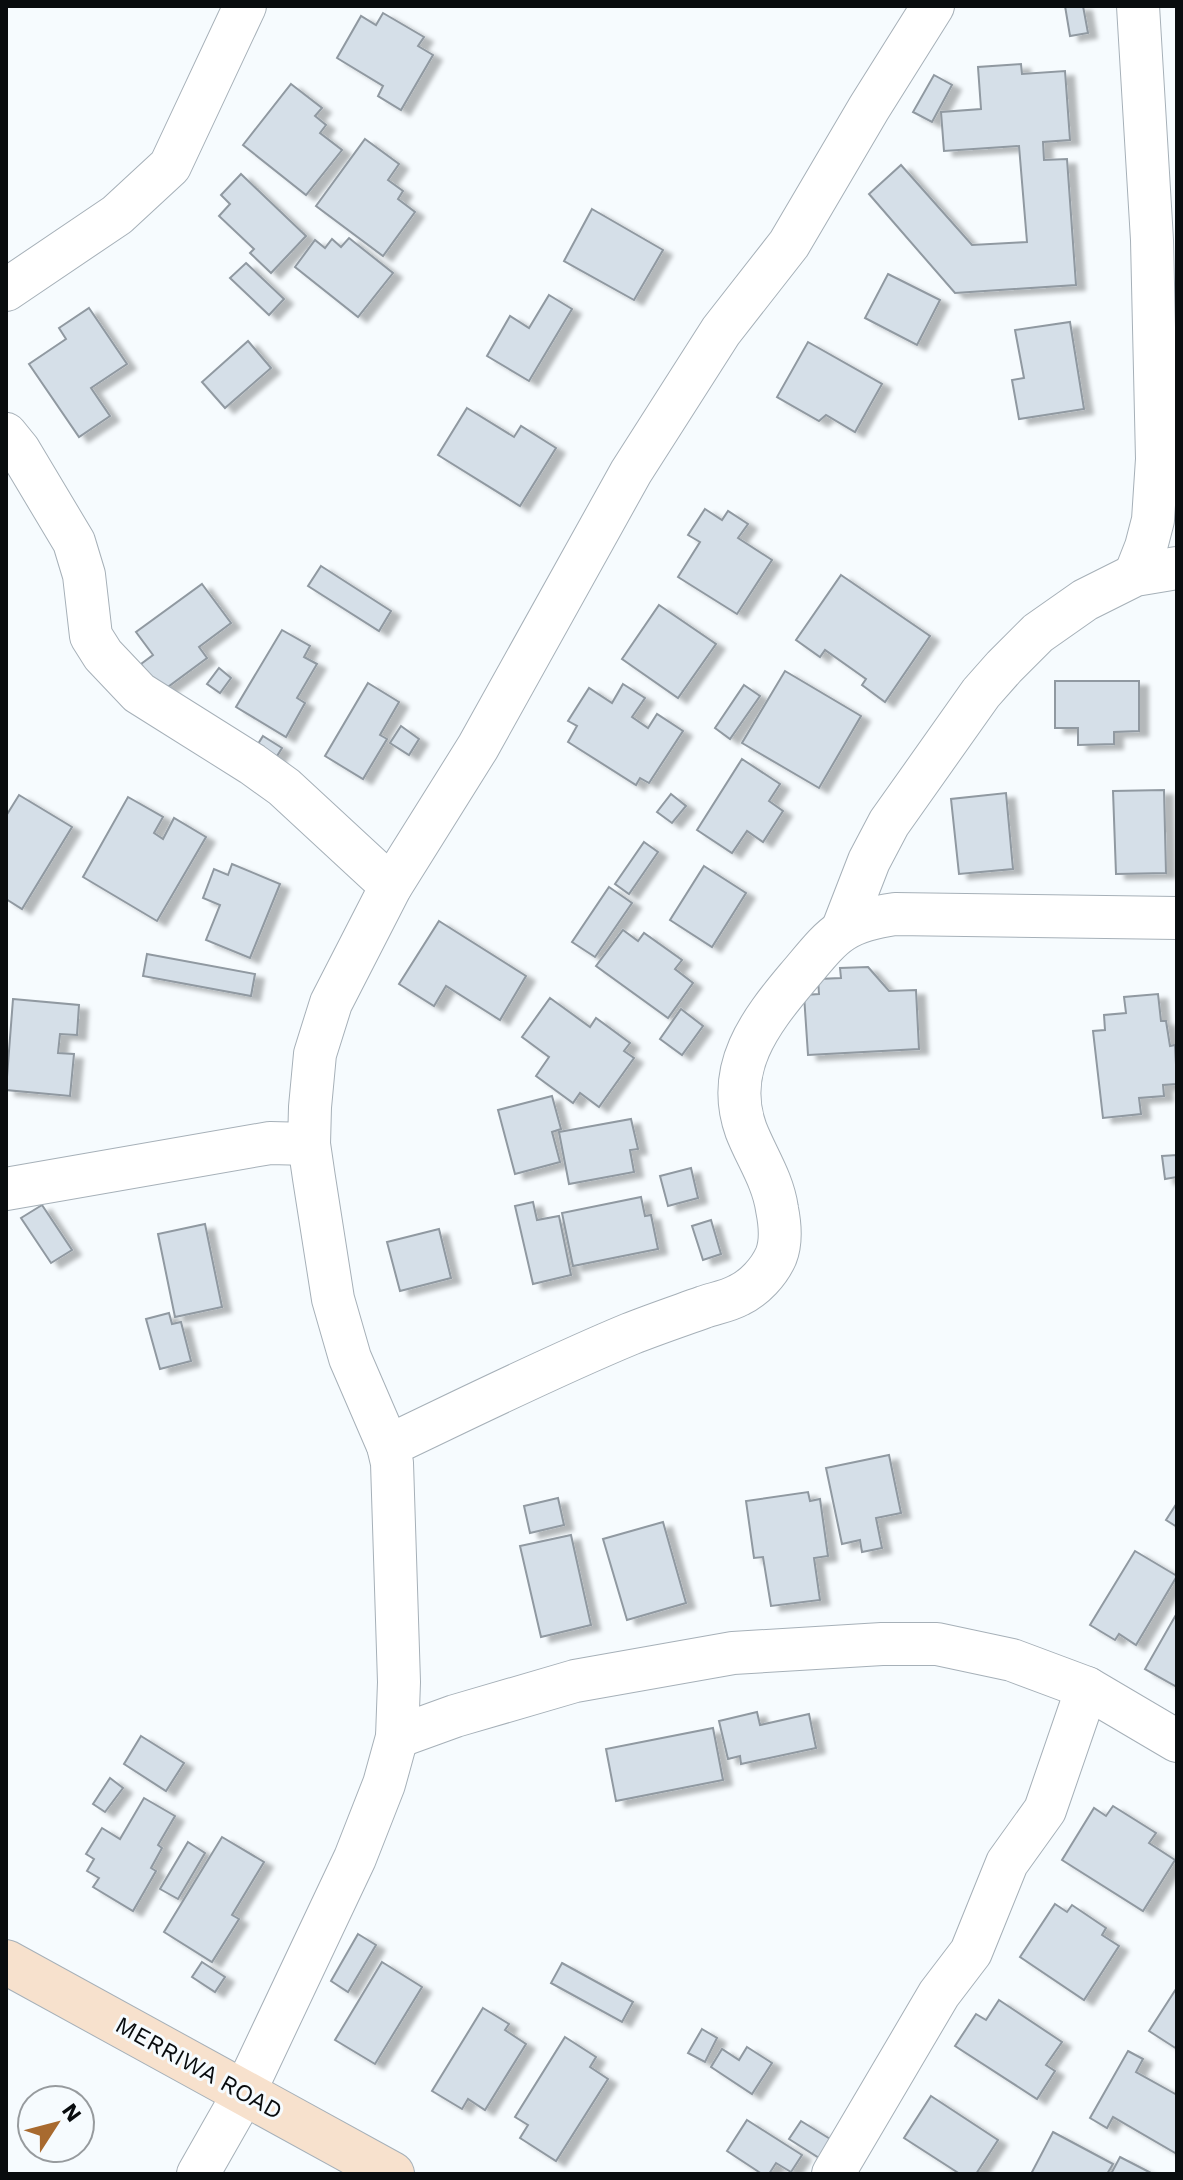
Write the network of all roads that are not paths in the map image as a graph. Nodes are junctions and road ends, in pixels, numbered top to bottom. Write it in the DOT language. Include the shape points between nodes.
graph roads {
  1 [pos="245,6"];
  2 [pos="933,6"];
  3 [pos="1138,6"];
  4 [pos="6,290"];
  5 [pos="6,434"];
  6 [pos="1177,568"];
  7 [pos="1135,575"];
  8 [pos="391,886"];
  9 [pos="1177,918"];
  10 [pos="843,928"];
  11 [pos="309,1144"];
  12 [pos="6,1189"];
  13 [pos="388,1446"];
  14 [pos="1087,1688"];
  15 [pos="397,1737"];
  16 [pos="1177,1741"];
  17 [pos="6,1962"];
  18 [pos="244,2093"];
  19 [pos="198,2174"];
  20 [pos="392,2174"];
  21 [pos="833,2174"];
  1 -- 4 [label="street" via="170,166 117,215"];
  2 -- 8 [label="street" via="789,244 721,331 631,472 478,747"];
  3 -- 7 [label="street" via="1152,240 1157,459 1153,520"];
  5 -- 8 [label="street" via="74,542 91,636 103,655 139,693 284,787"];
  6 -- 7 [label="street"];
  7 -- 10 [label="street" via="1085,600 1038,633 981,693 889,823"];
  8 -- 11 [label="street" via="331,1003 315,1054"];
  9 -- 10 [label="street" via="895,914"];
  10 -- 13 [label="street" via="771,1009 751,1040 742,1073 739,1103 776,1199 781,1231 776,1256 762,1278 740,1295 578,1356"];
  11 -- 12 [label="street" via="270,1143"];
  11 -- 13 [label="street" via="333,1299 350,1358"];
  13 -- 15 [label="street" via="394,1480"];
  14 -- 15 [label="street" via="1012,1660 937,1644 733,1653 575,1681"];
  14 -- 16 [label="street"];
  14 -- 21 [label="street" via="1045,1810 1007,1863 971,1952 939,1994"];
  15 -- 18 [label="street" via="355,1858"];
  17 -- 18 [label="street, MERRIWA ROAD"];
  18 -- 19 [label="street"];
  18 -- 20 [label="street, MERRIWA ROAD"];
}
